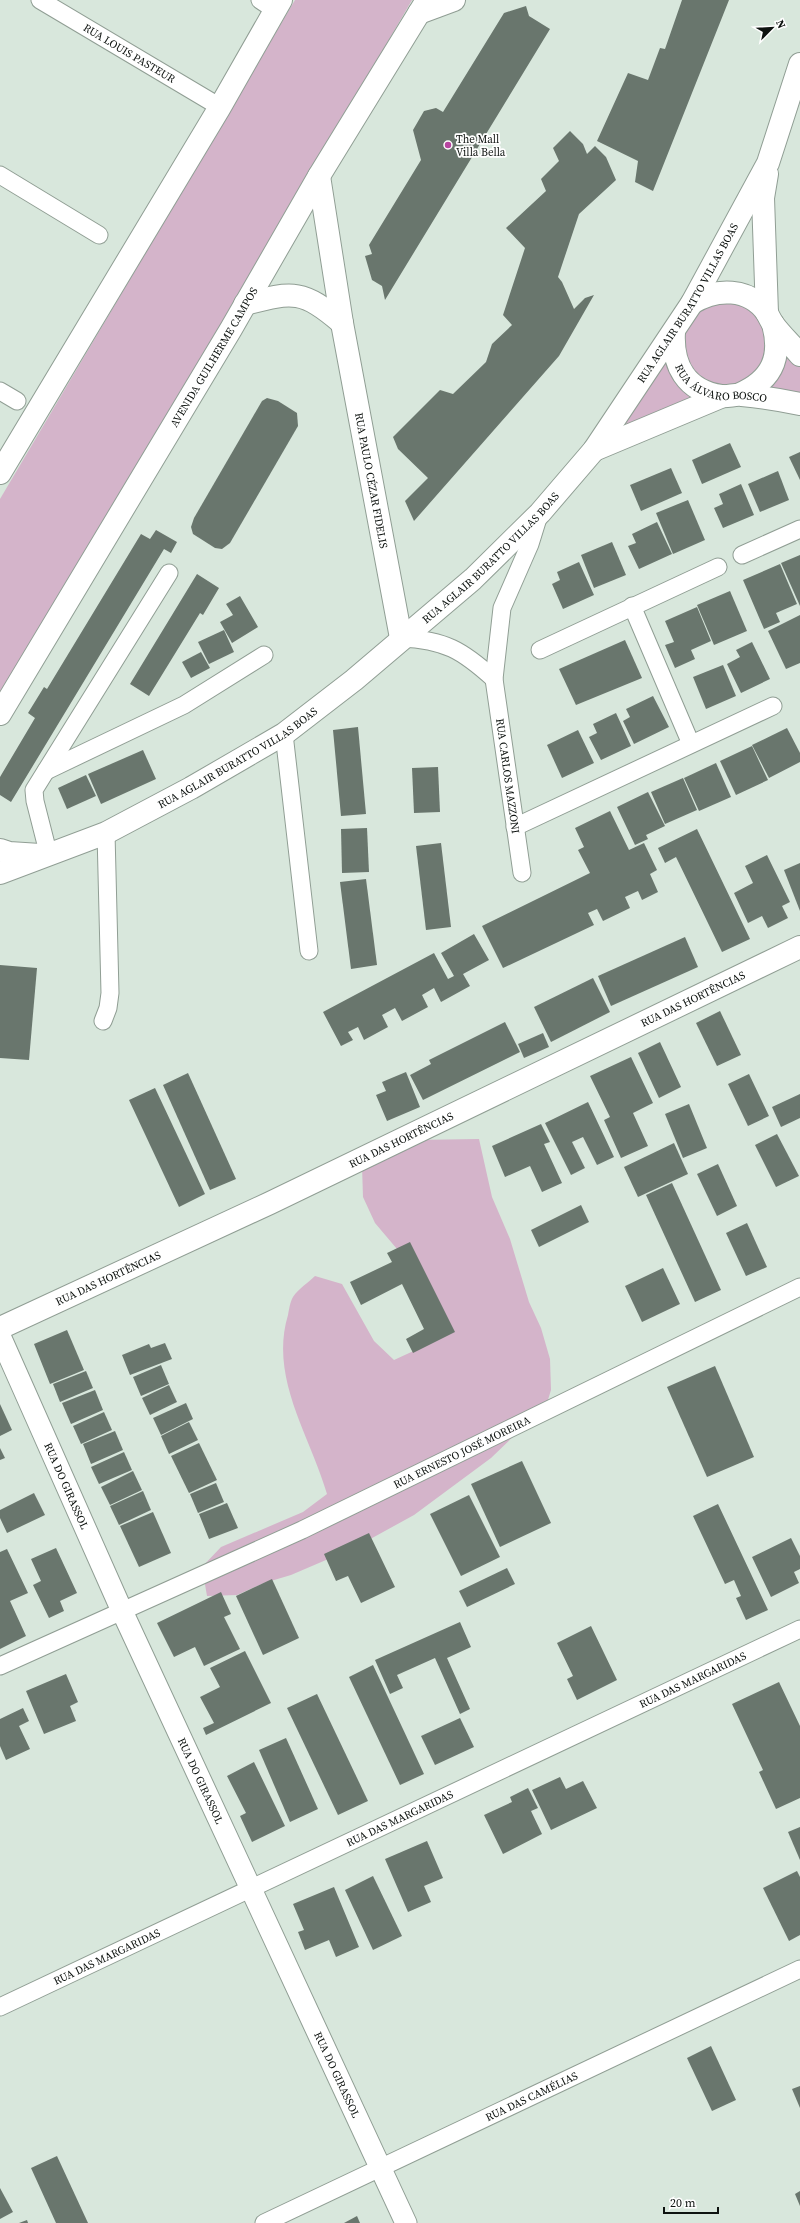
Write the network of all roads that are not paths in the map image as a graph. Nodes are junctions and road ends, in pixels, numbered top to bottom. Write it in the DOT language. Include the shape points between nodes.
graph roads {
  1 [pos="40,0"];
  2 [pos="453,0"];
  3 [pos="272,3"];
  4 [pos="423,6"];
  5 [pos="800,64"];
  6 [pos="220,107"];
  7 [pos="768,163"];
  8 [pos="0,175"];
  9 [pos="319,176"];
  10 [pos="99,235"];
  11 [pos="245,304"];
  12 [pos="692,304"];
  13 [pos="770,318"];
  14 [pos="342,324"];
  15 [pos="674,332"];
  16 [pos="799,353"];
  17 [pos="0,391"];
  18 [pos="732,395"];
  19 [pos="17,400"];
  20 [pos="800,404"];
  21 [pos="594,450"];
  22 [pos="0,473"];
  23 [pos="540,513"];
  24 [pos="800,529"];
  25 [pos="742,555"];
  26 [pos="718,566"];
  27 [pos="169,573"];
  28 [pos="632,606"];
  29 [pos="401,638"];
  30 [pos="540,650"];
  31 [pos="264,655"];
  32 [pos="494,679"];
  33 [pos="773,706"];
  34 [pos="0,714"];
  35 [pos="284,734"];
  36 [pos="691,744"];
  37 [pos="46,771"];
  38 [pos="515,826"];
  39 [pos="106,833"];
  40 [pos="0,850"];
  41 [pos="49,856"];
  42 [pos="0,873"];
  43 [pos="522,873"];
  44 [pos="800,947"];
  45 [pos="309,951"];
  46 [pos="103,1021"];
  47 [pos="800,1287"];
  48 [pos="0,1328"];
  49 [pos="0,1336"];
  50 [pos="122,1611"];
  51 [pos="800,1629"];
  52 [pos="0,1666"];
  53 [pos="249,1889"];
  54 [pos="800,1969"];
  55 [pos="0,2007"];
  56 [pos="380,2167"];
  57 [pos="264,2223"];
  58 [pos="406,2223"];
  1 -- 6 [label="street, RUA LOUIS PASTEUR"];
  2 -- 4 [label="main road"];
  3 -- 6 [label="main road"];
  4 -- 9 [label="main road, AVENIDA GUILHERME CAMPOS"];
  5 -- 7 [label="main road, RUA AGLAIR BURATTO VILLAS BOAS"];
  6 -- 22 [label="main road"];
  7 -- 12 [label="main road, RUA AGLAIR BURATTO VILLAS BOAS"];
  7 -- 13 [label="main road" via="763,198"];
  8 -- 10 [label="street"];
  9 -- 11 [label="main road, AVENIDA GUILHERME CAMPOS"];
  9 -- 14 [label="main road, RUA PAULO CÉZAR FIDELIS"];
  11 -- 14 [label="main road" via="276,296 297,296 318,304"];
  11 -- 34 [label="main road, AVENIDA GUILHERME CAMPOS"];
  12 -- 13 [label="main road" via="704,296 717,292 731,292 757,303"];
  12 -- 15 [label="main road, RUA AGLAIR BURATTO VILLAS BOAS"];
  13 -- 16 [label="main road"];
  13 -- 18 [label="main road" via="777,338 777,353 772,366 765,379 753,388"];
  14 -- 29 [label="main road, RUA PAULO CÉZAR FIDELIS"];
  15 -- 18 [label="main road, RUA ÁLVARO BOSCO" via="676,362 684,376 708,394"];
  15 -- 21 [label="main road, RUA AGLAIR BURATTO VILLAS BOAS"];
  17 -- 19 [label="street"];
  18 -- 20 [label="main road, RUA ÁLVARO BOSCO"];
  18 -- 21 [label="main road"];
  21 -- 23 [label="main road, RUA AGLAIR BURATTO VILLAS BOAS"];
  23 -- 29 [label="main road, RUA AGLAIR BURATTO VILLAS BOAS" via="473,579"];
  23 -- 32 [label="street, RUA CARLOS MAZZONI" via="530,544 502,608"];
  24 -- 25 [label="street"];
  26 -- 28 [label="street"];
  27 -- 37 [label="street"];
  28 -- 30 [label="street"];
  28 -- 36 [label="street"];
  29 -- 32 [label="street" via="428,639 450,646 472,658"];
  29 -- 35 [label="main road, RUA AGLAIR BURATTO VILLAS BOAS" via="354,680"];
  31 -- 37 [label="street" via="184,705"];
  32 -- 38 [label="street, RUA CARLOS MAZZONI"];
  33 -- 36 [label="street"];
  35 -- 39 [label="main road, RUA AGLAIR BURATTO VILLAS BOAS"];
  35 -- 45 [label="street"];
  36 -- 38 [label="street"];
  37 -- 41 [label="street" via="34,790"];
  38 -- 43 [label="street, RUA CARLOS MAZZONI"];
  39 -- 41 [label="main road, RUA AGLAIR BURATTO VILLAS BOAS"];
  39 -- 46 [label="street" via="110,993"];
  40 -- 41 [label="main road"];
  41 -- 42 [label="main road, RUA AGLAIR BURATTO VILLAS BOAS"];
  44 -- 48 [label="main road, RUA DAS HORTÊNCIAS" via="270,1203"];
  47 -- 50 [label="street, RUA ERNESTO JOSÉ MOREIRA" via="302,1530"];
  49 -- 50 [label="street, RUA DO GIRASSOL"];
  50 -- 52 [label="street, RUA ERNESTO JOSÉ MOREIRA"];
  50 -- 53 [label="street, RUA DO GIRASSOL"];
  51 -- 53 [label="street, RUA DAS MARGARIDAS"];
  53 -- 55 [label="street, RUA DAS MARGARIDAS"];
  53 -- 56 [label="street, RUA DO GIRASSOL"];
  54 -- 56 [label="street, RUA DAS CAMÉLIAS"];
  56 -- 57 [label="street, RUA DAS CAMÉLIAS"];
  56 -- 58 [label="street, RUA DO GIRASSOL"];
}
